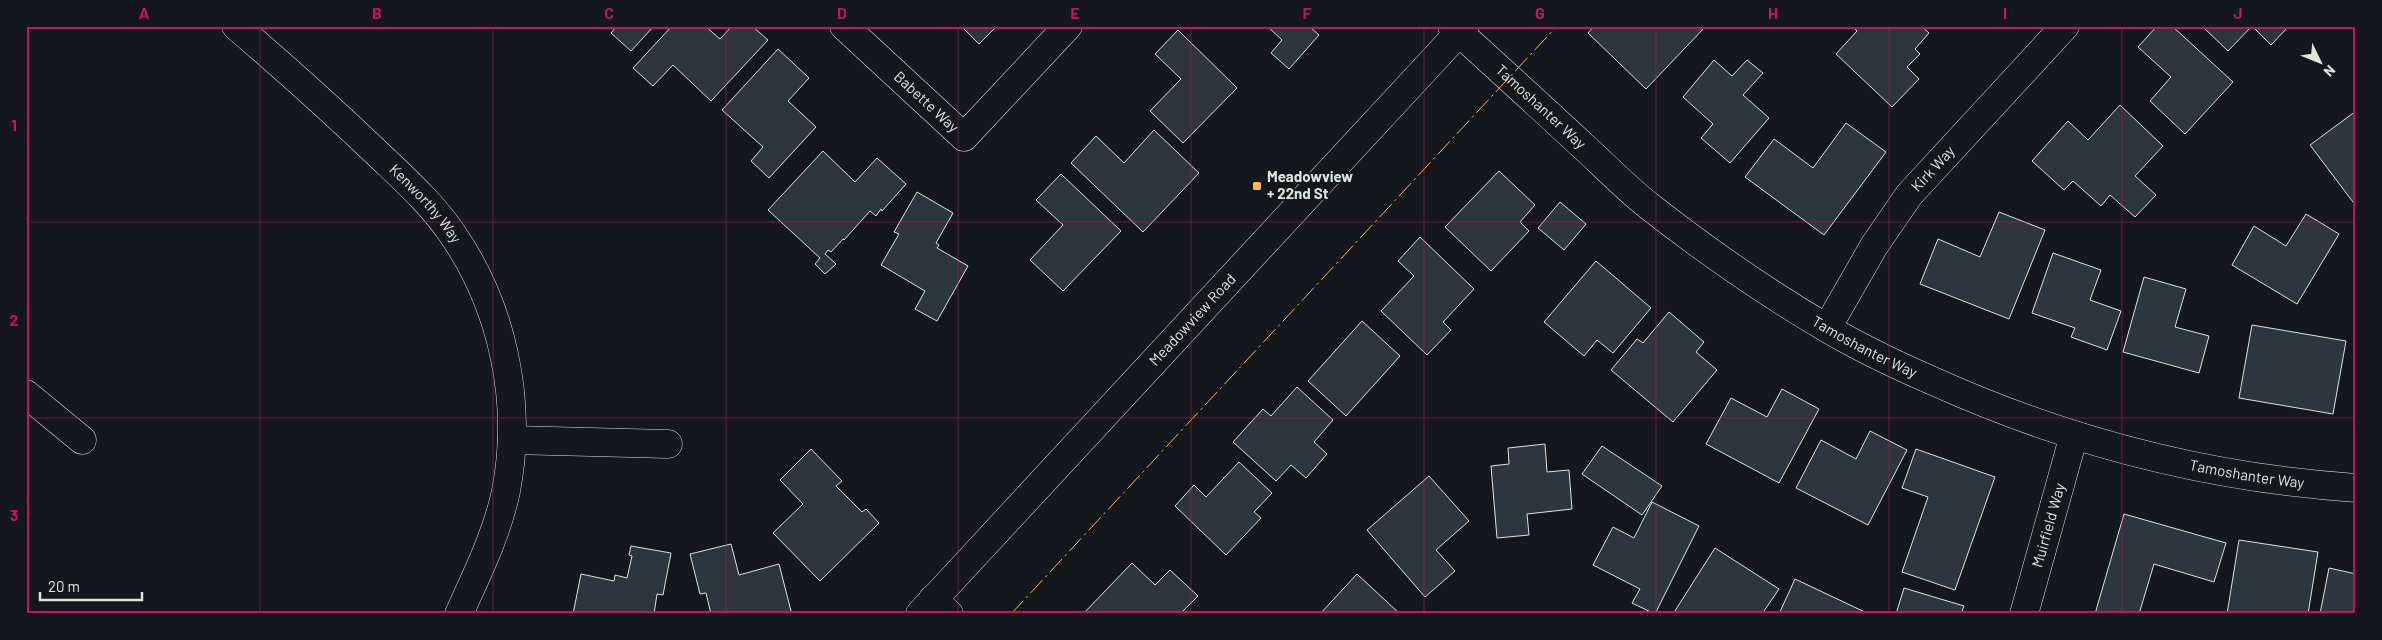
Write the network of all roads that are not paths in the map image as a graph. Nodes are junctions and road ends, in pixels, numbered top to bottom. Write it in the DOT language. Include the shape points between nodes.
graph roads {
  1 [pos="236,26"];
  2 [pos="844,26"];
  3 [pos="1068,26"];
  4 [pos="2065,26"];
  5 [pos="1459,28"];
  6 [pos="1827,328"];
  7 [pos="26,394"];
  8 [pos="2074,435"];
  9 [pos="82,440"];
  10 [pos="512,440"];
  11 [pos="668,444"];
  12 [pos="2356,488"];
  13 [pos="934,609"];
  14 [pos="459,614"];
  15 [pos="2024,614"];
  1 -- 10 [label="street, Kenworthy Way" via="318,97 421,196 451,232 475,271 503,347 512,404"];
  2 -- 3 [label="street, Babette Way" via="964,137"];
  4 -- 6 [label="street, Kirk Way" via="1909,195 1874,246"];
  5 -- 6 [label="street, Tamoshanter Way" via="1647,204 1734,270"];
  5 -- 13 [label="street, Meadowview Road"];
  6 -- 8 [label="street, Tamoshanter Way" via="1884,359 1983,403"];
  7 -- 9 [label="street"];
  8 -- 12 [label="street, Tamoshanter Way" via="2212,470"];
  8 -- 15 [label="street, Muirfield Way"];
  10 -- 11 [label="street"];
  10 -- 14 [label="street, Kenworthy Way" via="506,491 494,535"];
}
